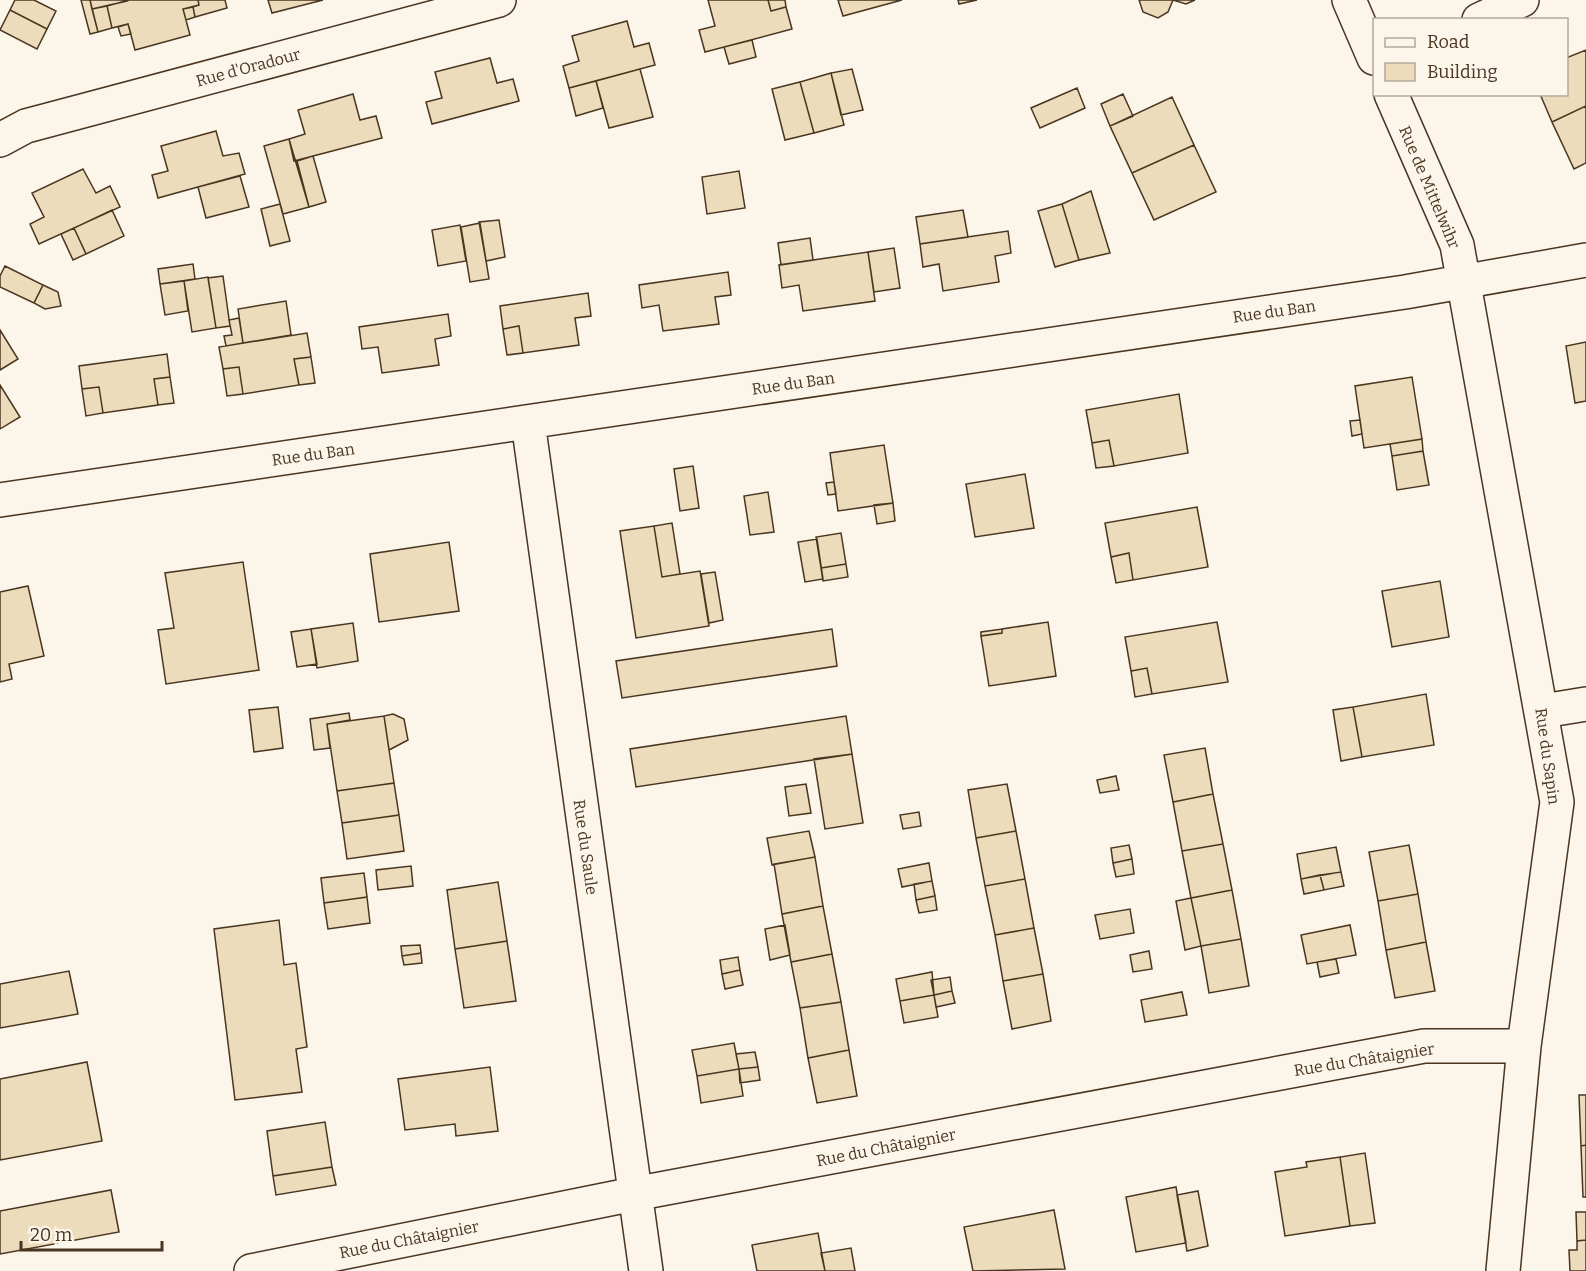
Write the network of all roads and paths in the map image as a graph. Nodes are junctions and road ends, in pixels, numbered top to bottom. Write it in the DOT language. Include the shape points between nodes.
graph roads {
  1 [pos="499,0"];
  2 [pos="1349,0"];
  3 [pos="1522,0"];
  4 [pos="1483,18"];
  5 [pos="1373,56"];
  6 [pos="1391,96"];
  7 [pos="0,140"];
  8 [pos="1586,260"];
  9 [pos="1463,282"];
  10 [pos="528,422"];
  11 [pos="0,500"];
  12 [pos="1586,704"];
  13 [pos="1543,711"];
  14 [pos="1524,1046"];
  15 [pos="634,1194"];
  16 [pos="251,1271"];
  17 [pos="646,1271"];
  18 [pos="1503,1271"];
  1 -- 7 [label="street, Rue d'Oradour" via="26,126"];
  2 -- 5 [label="street"];
  3 -- 4 [label="street"];
  6 -- 9 [label="street, Rue de Mittelwihr" via="1457,245"];
  8 -- 9 [label="street, Rue du Ban"];
  9 -- 10 [label="street, Rue du Ban"];
  9 -- 13 [label="street, Rue du Sapin"];
  10 -- 11 [label="street, Rue du Ban"];
  10 -- 15 [label="street, Rue du Saule"];
  12 -- 13 [label="street"];
  13 -- 14 [label="street, Rue du Sapin" via="1557,802"];
  14 -- 15 [label="street, Rue du Châtaignier" via="1424,1046"];
  14 -- 18 [label="street, Rue du Sapin"];
  15 -- 16 [label="street, Rue du Châtaignier"];
  15 -- 17 [label="street, Rue du Saule"];
}
